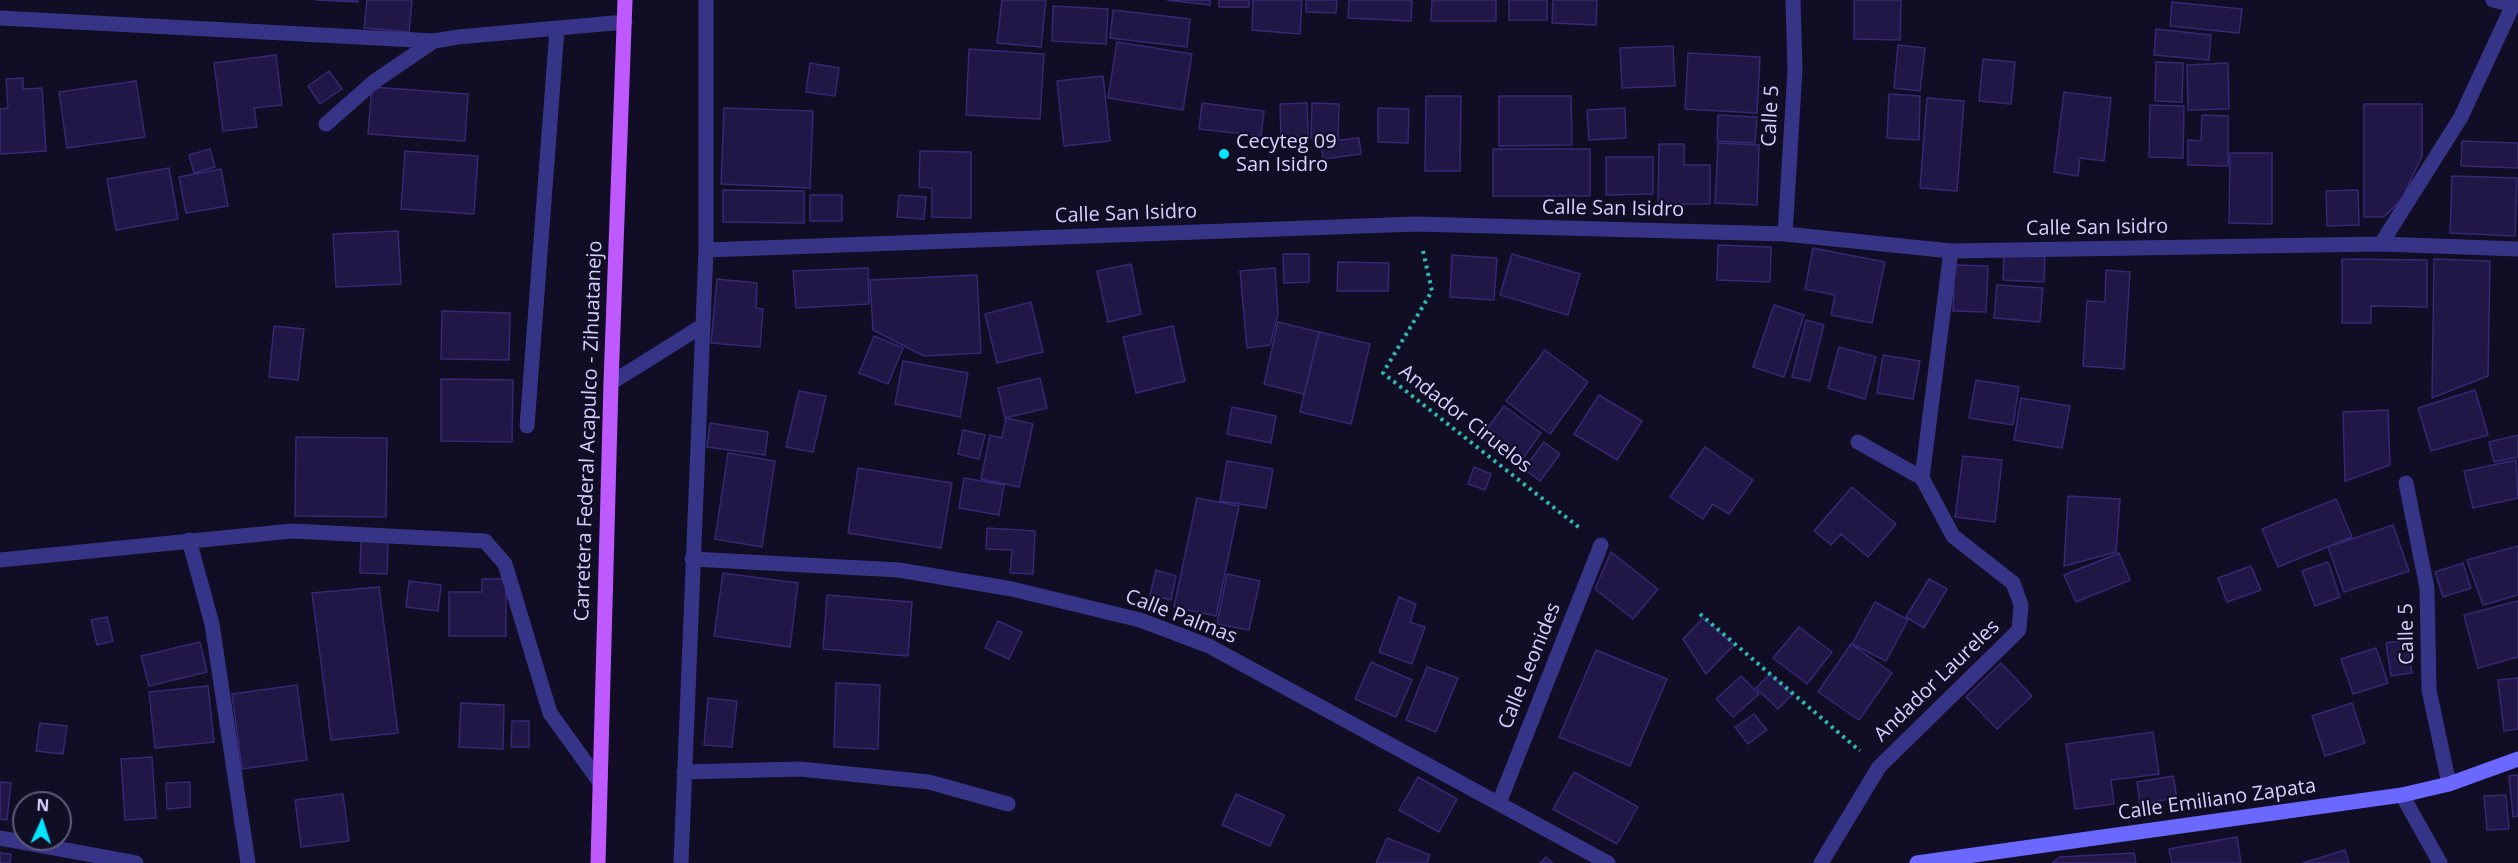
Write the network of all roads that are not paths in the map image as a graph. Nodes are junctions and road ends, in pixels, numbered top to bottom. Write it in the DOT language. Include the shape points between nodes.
graph roads {
  1 [pos="625,0"];
  2 [pos="706,0"];
  3 [pos="1793,0"];
  4 [pos="2493,0"];
  5 [pos="2516,6"];
  6 [pos="0,18"];
  7 [pos="625,22"];
  8 [pos="557,29"];
  9 [pos="434,41"];
  10 [pos="326,124"];
  11 [pos="1785,234"];
  12 [pos="2380,244"];
  13 [pos="2518,249"];
  14 [pos="706,250"];
  15 [pos="1951,251"];
  16 [pos="702,326"];
  17 [pos="611,382"];
  18 [pos="527,426"];
  19 [pos="1858,442"];
  20 [pos="1922,478"];
  21 [pos="2406,483"];
  22 [pos="189,540"];
  23 [pos="1601,545"];
  24 [pos="692,559"];
  25 [pos="0,560"];
  26 [pos="2518,759"];
  27 [pos="684,772"];
  28 [pos="599,781"];
  29 [pos="2449,784"];
  30 [pos="2402,795"];
  31 [pos="1499,803"];
  32 [pos="1008,804"];
  33 [pos="0,838"];
  34 [pos="136,863"];
  35 [pos="248,863"];
  36 [pos="598,863"];
  37 [pos="681,863"];
  38 [pos="1608,863"];
  39 [pos="1821,863"];
  40 [pos="1917,863"];
  41 [pos="2440,863"];
  1 -- 7 [label="main road, Carretera Federal Acapulco - Zihuatanejo"];
  2 -- 14 [label="street"];
  3 -- 11 [label="street, Calle 5" via="1795,70"];
  4 -- 5 [label="street"];
  5 -- 12 [label="street" via="2461,117"];
  6 -- 9 [label="street"];
  7 -- 8 [label="street"];
  7 -- 17 [label="main road, Carretera Federal Acapulco - Zihuatanejo"];
  8 -- 9 [label="street"];
  8 -- 18 [label="street"];
  9 -- 10 [label="street" via="375,81"];
  11 -- 14 [label="street, Calle San Isidro" via="1416,224"];
  11 -- 15 [label="street, Calle San Isidro"];
  12 -- 13 [label="street, Calle San Isidro"];
  12 -- 15 [label="street, Calle San Isidro"];
  14 -- 16 [label="street"];
  15 -- 20 [label="street"];
  16 -- 17 [label="street"];
  16 -- 24 [label="street"];
  17 -- 28 [label="main road, Carretera Federal Acapulco - Zihuatanejo"];
  19 -- 20 [label="street"];
  20 -- 39 [label="street, Andador Laureles" via="1953,536 2013,583 2021,605 2019,630 1879,767"];
  21 -- 29 [label="street, Calle 5" via="2427,588 2430,690"];
  22 -- 25 [label="street"];
  22 -- 28 [label="street" via="292,531 485,541 505,564 550,713"];
  22 -- 35 [label="street" via="212,624"];
  23 -- 31 [label="street, Calle Leonides"];
  24 -- 27 [label="street"];
  24 -- 31 [label="street, Calle Palmas" via="899,570 1012,589 1140,620 1209,646"];
  26 -- 29 [label="street, Calle Emiliano Zapata"];
  27 -- 32 [label="street" via="824,771 929,782"];
  27 -- 37 [label="street"];
  28 -- 36 [label="main road, Carretera Federal Acapulco - Zihuatanejo"];
  29 -- 30 [label="street, Calle Emiliano Zapata"];
  30 -- 40 [label="street, Calle Emiliano Zapata"];
  30 -- 41 [label="street"];
  31 -- 38 [label="street, Calle Palmas"];
  33 -- 34 [label="street"];
}
